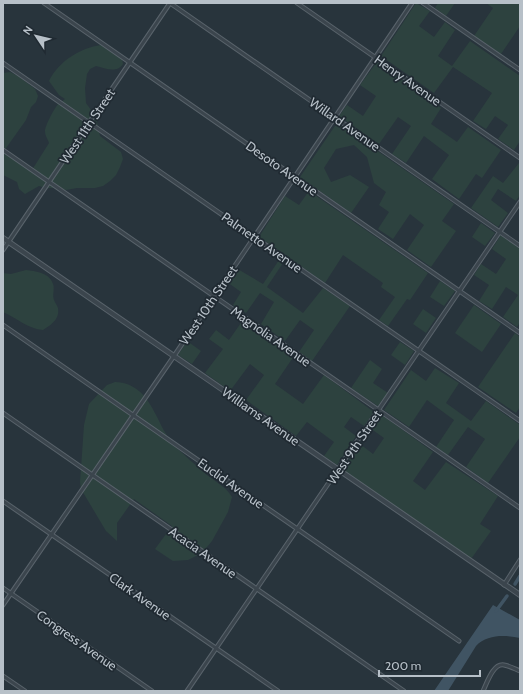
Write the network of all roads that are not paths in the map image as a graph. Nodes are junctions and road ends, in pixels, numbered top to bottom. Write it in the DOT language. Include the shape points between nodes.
graph roads {
  1 [pos="44,3"];
  2 [pos="170,3"];
  3 [pos="297,3"];
  4 [pos="412,3"];
  5 [pos="423,3"];
  6 [pos="376,58"];
  7 [pos="3,63"];
  8 [pos="130,63"];
  9 [pos="520,70"];
  10 [pos="335,117"];
  11 [pos="89,122"];
  12 [pos="3,150"];
  13 [pos="520,158"];
  14 [pos="295,177"];
  15 [pos="49,182"];
  16 [pos="520,202"];
  17 [pos="500,232"];
  18 [pos="254,237"];
  19 [pos="3,238"];
  20 [pos="8,242"];
  21 [pos="520,246"];
  22 [pos="3,250"];
  23 [pos="460,291"];
  24 [pos="214,296"];
  25 [pos="3,325"];
  26 [pos="520,333"];
  27 [pos="420,351"];
  28 [pos="174,356"];
  29 [pos="379,411"];
  30 [pos="3,413"];
  31 [pos="133,415"];
  32 [pos="520,421"];
  33 [pos="339,470"];
  34 [pos="92,475"];
  35 [pos="3,501"];
  36 [pos="520,508"];
  37 [pos="298,530"];
  38 [pos="51,534"];
  39 [pos="520,560"];
  40 [pos="504,584"];
  41 [pos="3,588"];
  42 [pos="257,589"];
  43 [pos="11,594"];
  44 [pos="520,595"];
  45 [pos="3,605"];
  46 [pos="459,641"];
  47 [pos="216,648"];
  48 [pos="520,671"];
  49 [pos="3,676"];
  50 [pos="25,691"];
  51 [pos="152,691"];
  52 [pos="187,691"];
  53 [pos="278,691"];
  54 [pos="404,691"];
  55 [pos="483,691"];
  1 -- 8 [label="street, Desoto Avenue"];
  2 -- 8 [label="street, West 11th Street"];
  2 -- 10 [label="street, Willard Avenue"];
  3 -- 6 [label="street, Henry Avenue"];
  4 -- 6 [label="street, West 10th Street"];
  5 -- 9 [label="street"];
  6 -- 10 [label="street, West 10th Street"];
  6 -- 13 [label="street, Henry Avenue"];
  7 -- 11 [label="street, Palmetto Avenue"];
  8 -- 11 [label="street, West 11th Street"];
  8 -- 14 [label="street, Desoto Avenue"];
  10 -- 14 [label="street, West 10th Street"];
  10 -- 17 [label="street, Willard Avenue"];
  11 -- 15 [label="street, West 11th Street"];
  11 -- 18 [label="street, Palmetto Avenue"];
  12 -- 15 [label="street, Magnolia Avenue"];
  14 -- 18 [label="street, West 10th Street"];
  14 -- 23 [label="street, Desoto Avenue"];
  15 -- 20 [label="street, West 11th Street"];
  15 -- 24 [label="street, Magnolia Avenue"];
  16 -- 17 [label="street, West 9th Street"];
  17 -- 21 [label="street, Willard Avenue"];
  17 -- 23 [label="street, West 9th Street"];
  18 -- 24 [label="street, West 10th Street"];
  18 -- 27 [label="street, Palmetto Avenue"];
  19 -- 20 [label="street, Williams Avenue"];
  20 -- 22 [label="street, West 11th Street"];
  20 -- 28 [label="street, Williams Avenue"];
  23 -- 26 [label="street, Desoto Avenue"];
  23 -- 27 [label="street, West 9th Street"];
  24 -- 28 [label="street, West 10th Street"];
  24 -- 29 [label="street, Magnolia Avenue"];
  25 -- 31 [label="street, Euclid Avenue"];
  27 -- 29 [label="street, West 9th Street"];
  27 -- 32 [label="street, Palmetto Avenue"];
  28 -- 31 [label="street, West 10th Street"];
  28 -- 33 [label="street, Williams Avenue"];
  29 -- 33 [label="street, West 9th Street"];
  29 -- 36 [label="street, Magnolia Avenue"];
  30 -- 34 [label="street, Acacia Avenue"];
  31 -- 34 [label="street, West 10th Street"];
  31 -- 37 [label="street, Euclid Avenue"];
  33 -- 37 [label="street, West 9th Street"];
  33 -- 40 [label="street, Williams Avenue"];
  34 -- 38 [label="street, West 10th Street"];
  34 -- 42 [label="street, Acacia Avenue"];
  35 -- 38 [label="street, Clark Avenue"];
  37 -- 42 [label="street, West 9th Street"];
  37 -- 46 [label="street, Euclid Avenue"];
  38 -- 43 [label="street, West 10th Street"];
  38 -- 47 [label="street, Clark Avenue"];
  39 -- 40 [label="street"];
  40 -- 44 [label="street, Williams Avenue"];
  41 -- 43 [label="street, Congress Avenue"];
  42 -- 47 [label="street, West 9th Street"];
  42 -- 54 [label="street, Acacia Avenue"];
  43 -- 45 [label="street, West 10th Street"];
  43 -- 51 [label="street, Congress Avenue"];
  47 -- 52 [label="street, West 9th Street"];
  47 -- 53 [label="street, Clark Avenue"];
  48 -- 55 [label="street" via="504,664 499,665"];
  49 -- 50 [label="street"];
}
